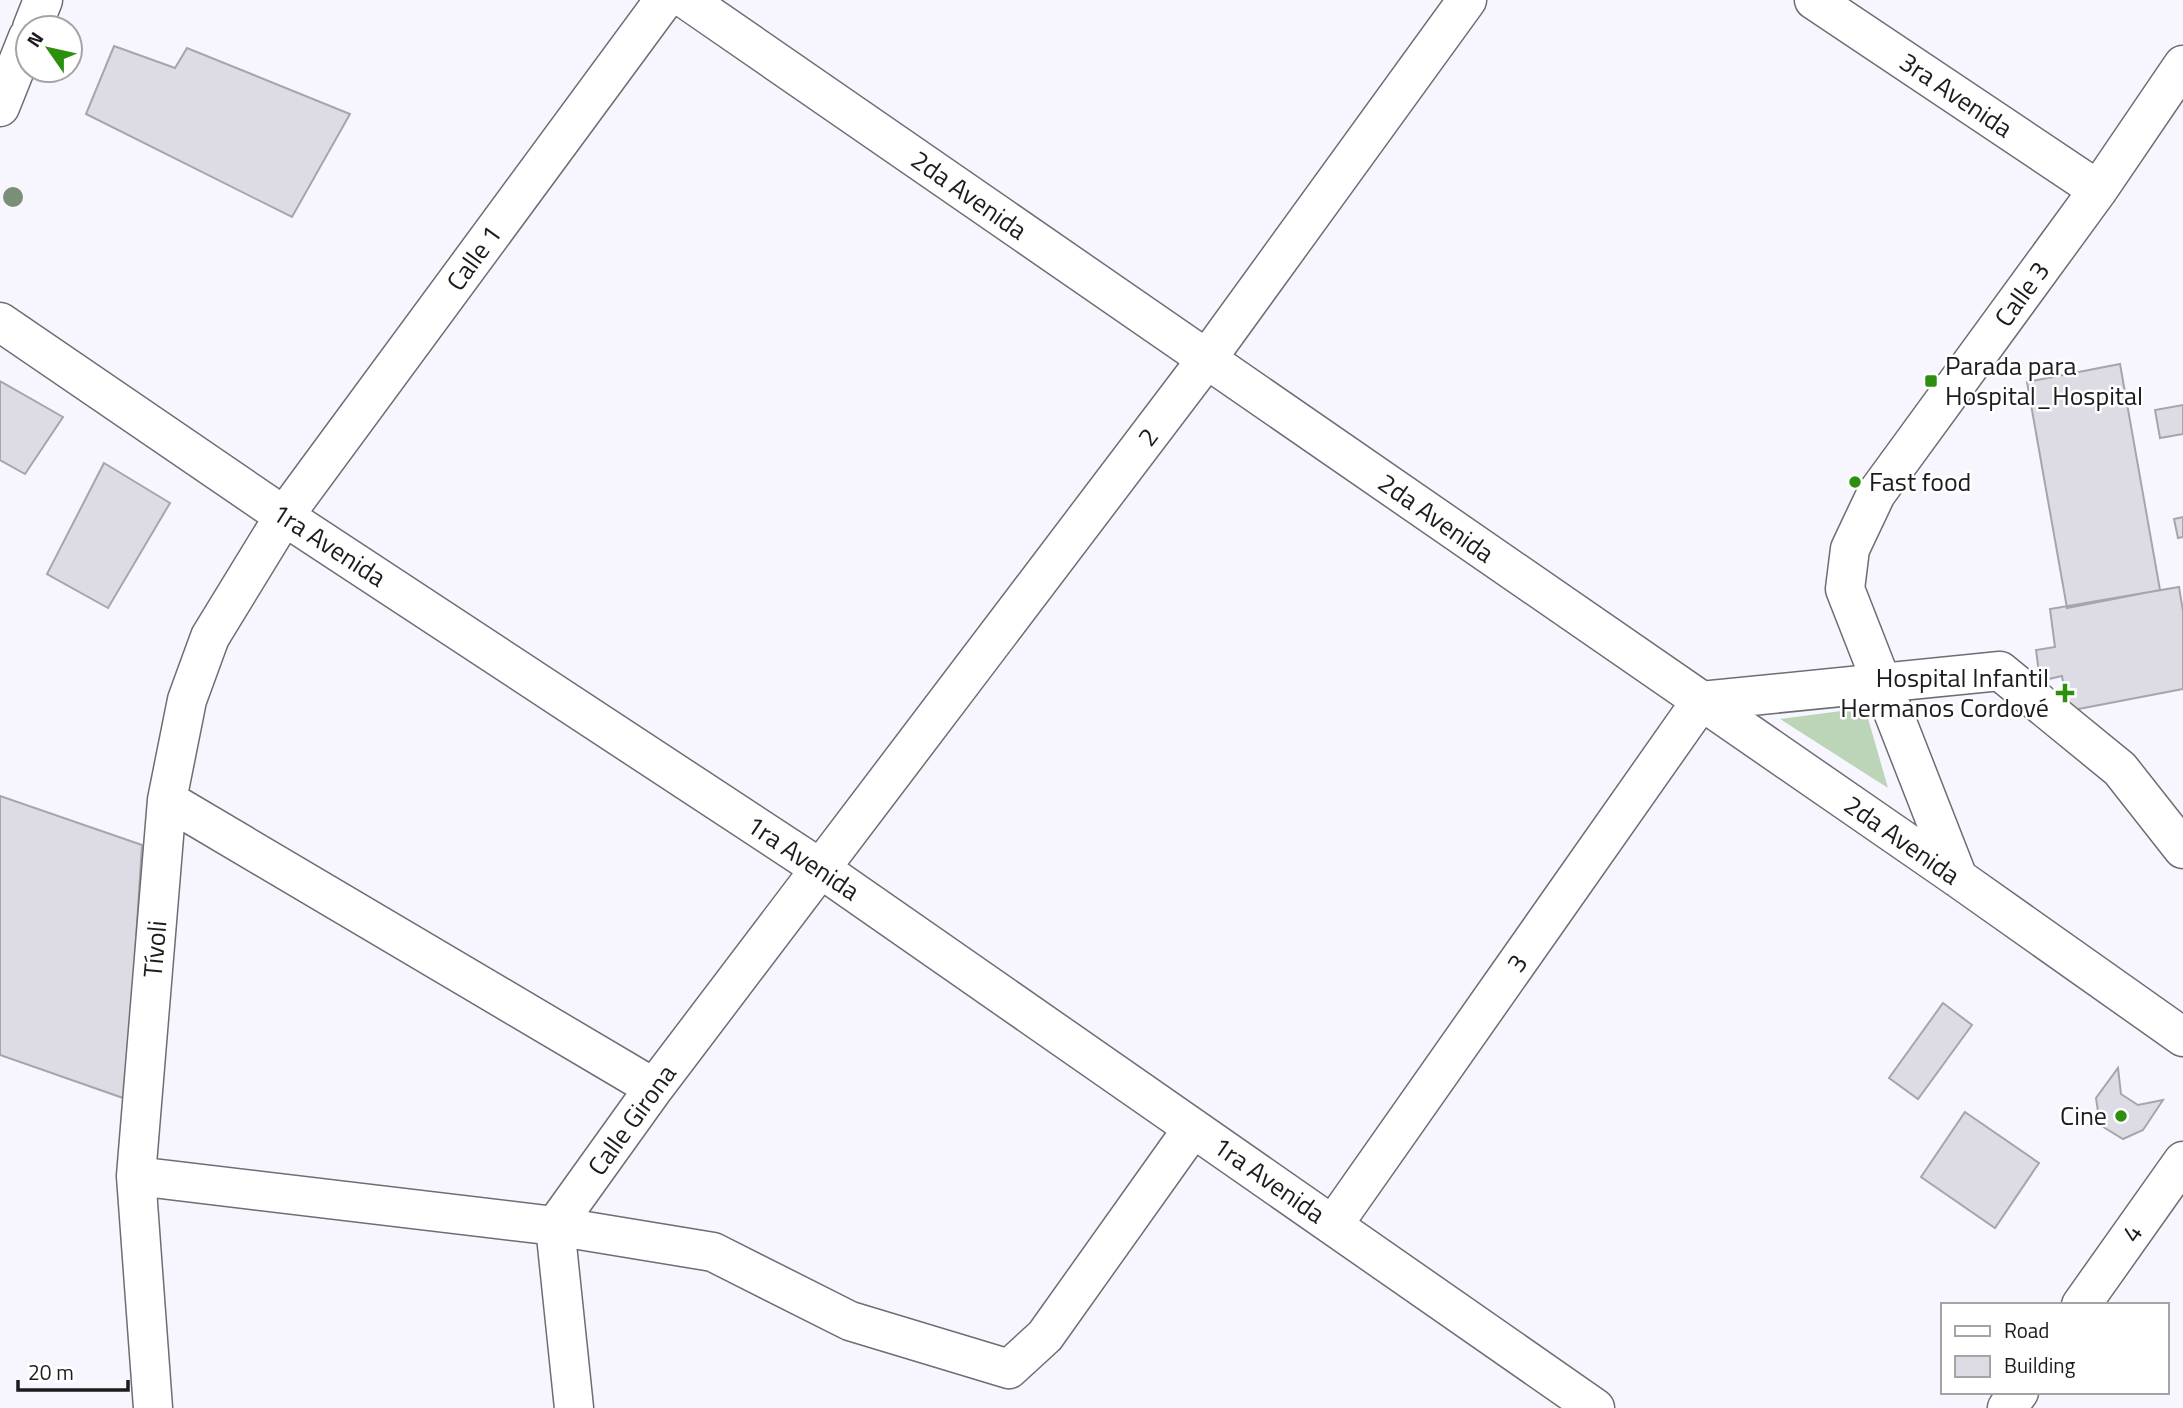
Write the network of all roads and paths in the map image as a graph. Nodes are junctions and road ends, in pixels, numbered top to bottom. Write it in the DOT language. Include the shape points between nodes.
graph roads {
  1 [pos="664,0"];
  2 [pos="687,0"];
  3 [pos="1467,0"];
  4 [pos="1823,3"];
  5 [pos="2183,65"];
  6 [pos="14,72"];
  7 [pos="0,107"];
  8 [pos="2098,190"];
  9 [pos="0,322"];
  10 [pos="1206,359"];
  11 [pos="284,516"];
  12 [pos="1881,680"];
  13 [pos="1701,701"];
  14 [pos="167,800"];
  15 [pos="2183,849"];
  16 [pos="821,869"];
  17 [pos="1958,878"];
  18 [pos="2183,1037"];
  19 [pos="654,1088"];
  20 [pos="1194,1128"];
  21 [pos="2183,1161"];
  22 [pos="136,1175"];
  23 [pos="1333,1225"];
  24 [pos="555,1226"];
  25 [pos="2082,1303"];
  26 [pos="153,1408"];
  27 [pos="574,1408"];
  28 [pos="1595,1408"];
  1 -- 11 [label="street, Calle 1"];
  2 -- 10 [label="street, 2da Avenida"];
  3 -- 10 [label="street, 2"];
  4 -- 8 [label="street, 3ra Avenida"];
  5 -- 8 [label="street, Calle 3"];
  6 -- 7 [label="street"];
  8 -- 12 [label="street, Calle 3" via="1876,494 1850,549 1845,589"];
  9 -- 11 [label="street, 1ra Avenida"];
  10 -- 13 [label="street, 2da Avenida"];
  10 -- 16 [label="street, 2"];
  11 -- 14 [label="street, Tívoli" via="210,637 187,700"];
  11 -- 16 [label="street, 1ra Avenida"];
  12 -- 13 [label="street"];
  12 -- 15 [label="street" via="2000,671 2120,769"];
  12 -- 17 [label="street, Calle 3"];
  13 -- 17 [label="street, 2da Avenida"];
  13 -- 23 [label="street, 3"];
  14 -- 19 [label="street"];
  14 -- 22 [label="street, Tívoli"];
  16 -- 19 [label="street, Calle Girona"];
  16 -- 20 [label="street, 1ra Avenida"];
  17 -- 18 [label="street, 2da Avenida"];
  19 -- 24 [label="street, Calle Girona"];
  20 -- 23 [label="street, 1ra Avenida"];
  20 -- 24 [label="street" via="1045,1336 1009,1369 850,1321 713,1252"];
  21 -- 25 [label="street, 4"];
  22 -- 24 [label="street"];
  22 -- 26 [label="street, Tívoli"];
  23 -- 28 [label="street, 1ra Avenida"];
  24 -- 27 [label="street"];
}
